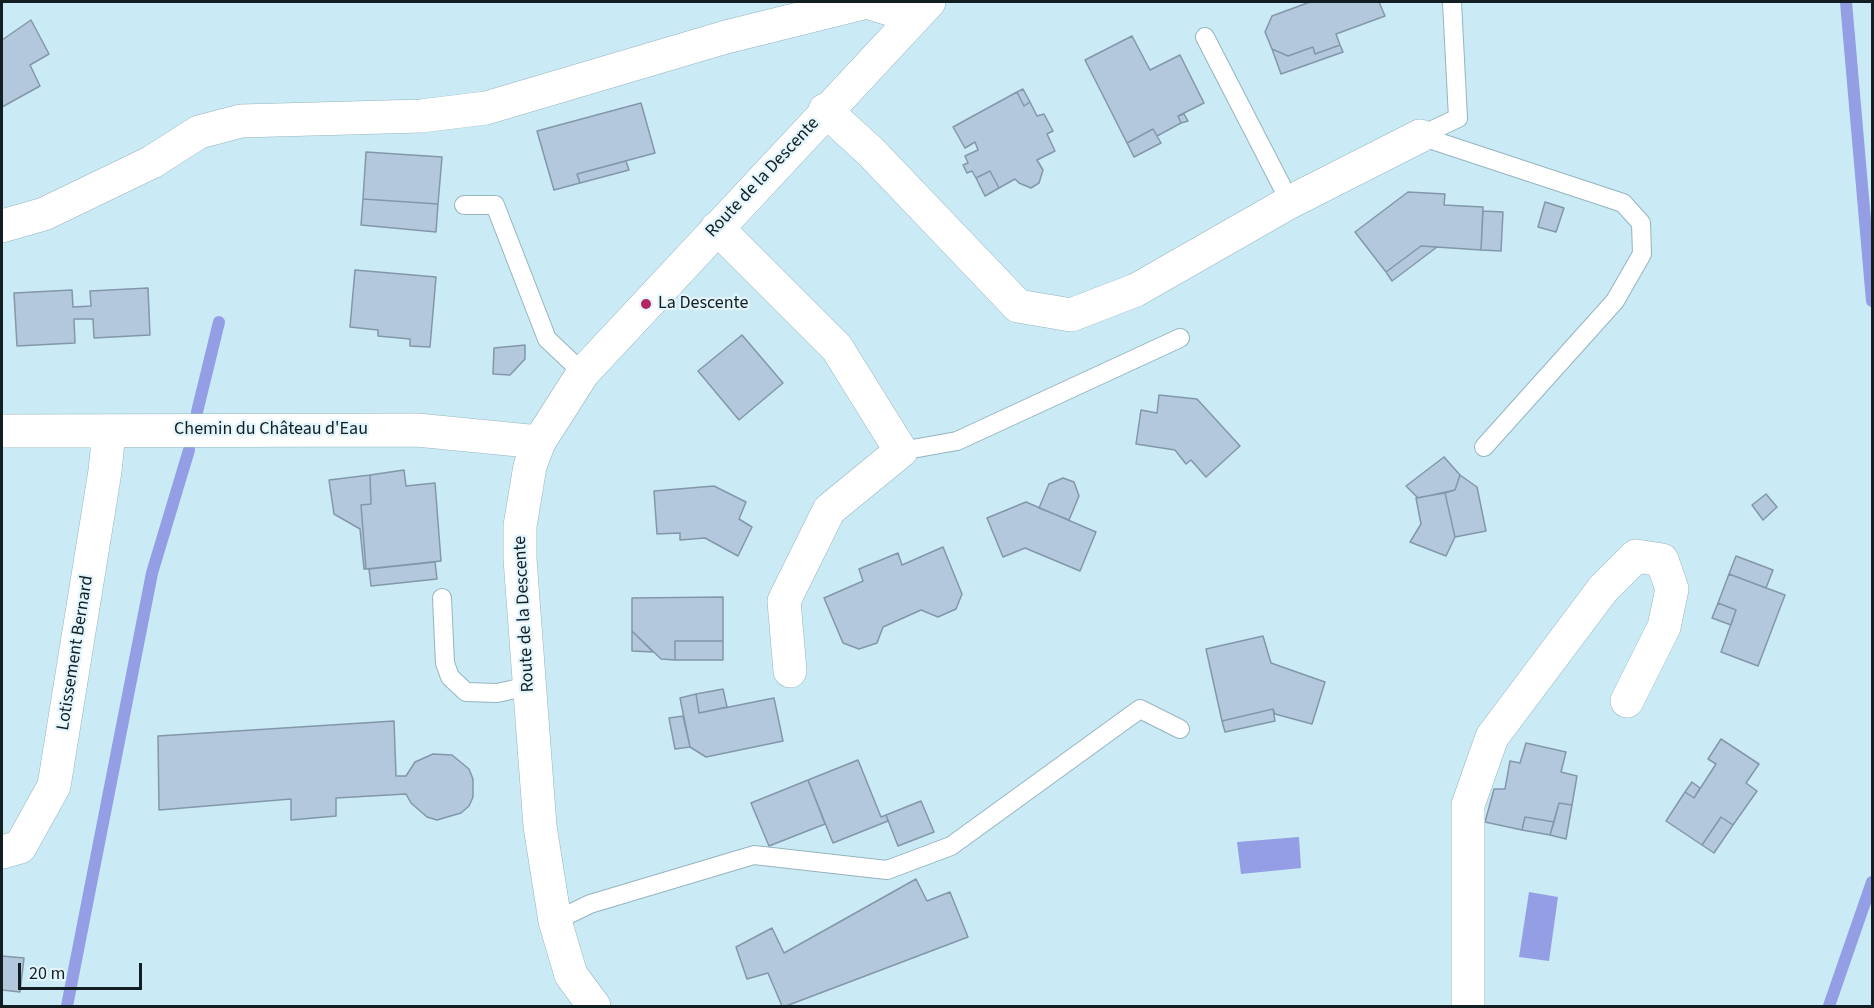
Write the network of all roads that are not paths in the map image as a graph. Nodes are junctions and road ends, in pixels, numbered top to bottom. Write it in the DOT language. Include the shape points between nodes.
graph roads {
  1 [pos="1452,2"];
  2 [pos="922,9"];
  3 [pos="1205,37"];
  4 [pos="825,110"];
  5 [pos="1420,136"];
  6 [pos="1290,202"];
  7 [pos="464,205"];
  8 [pos="2,226"];
  9 [pos="717,228"];
  10 [pos="1180,338"];
  11 [pos="583,373"];
  12 [pos="2,431"];
  13 [pos="109,432"];
  14 [pos="539,442"];
  15 [pos="1484,447"];
  16 [pos="902,451"];
  17 [pos="441,598"];
  18 [pos="790,671"];
  19 [pos="529,686"];
  20 [pos="1627,700"];
  21 [pos="1180,729"];
  22 [pos="2,852"];
  23 [pos="555,921"];
  24 [pos="594,1006"];
  25 [pos="1468,1006"];
  1 -- 5 [label="lane" via="1458,118"];
  2 -- 4 [label="street, Route de la Descente"];
  2 -- 8 [label="street" via="867,3 726,37 486,108 421,116 241,121 199,132 133,171 44,214"];
  3 -- 6 [label="lane"];
  4 -- 6 [label="street" via="871,152 1018,306 1071,315 1136,290"];
  4 -- 9 [label="street, Route de la Descente"];
  5 -- 6 [label="street"];
  5 -- 15 [label="lane" via="1623,203 1641,223 1642,255 1615,301"];
  7 -- 11 [label="lane" via="495,206 547,339"];
  9 -- 11 [label="street, Route de la Descente"];
  9 -- 16 [label="street" via="837,348"];
  10 -- 16 [label="lane" via="957,441"];
  11 -- 14 [label="street, Route de la Descente"];
  12 -- 13 [label="street, Chemin du Château d'Eau"];
  13 -- 14 [label="street, Chemin du Château d'Eau" via="417,430"];
  13 -- 22 [label="street, Lotissement Bernard" via="54,786 20,847"];
  14 -- 19 [label="street, Route de la Descente" via="530,466 520,526"];
  16 -- 18 [label="street" via="829,510 784,601"];
  17 -- 19 [label="lane" via="450,677 466,692 497,693"];
  19 -- 23 [label="street, Route de la Descente" via="540,826"];
  20 -- 25 [label="street" via="1664,627 1672,589 1662,560 1636,556 1603,589 1492,737 1468,805"];
  21 -- 23 [label="lane" via="1140,709 951,846 887,870 754,855 590,904"];
  23 -- 24 [label="street, Route de la Descente" via="571,975"];
}
